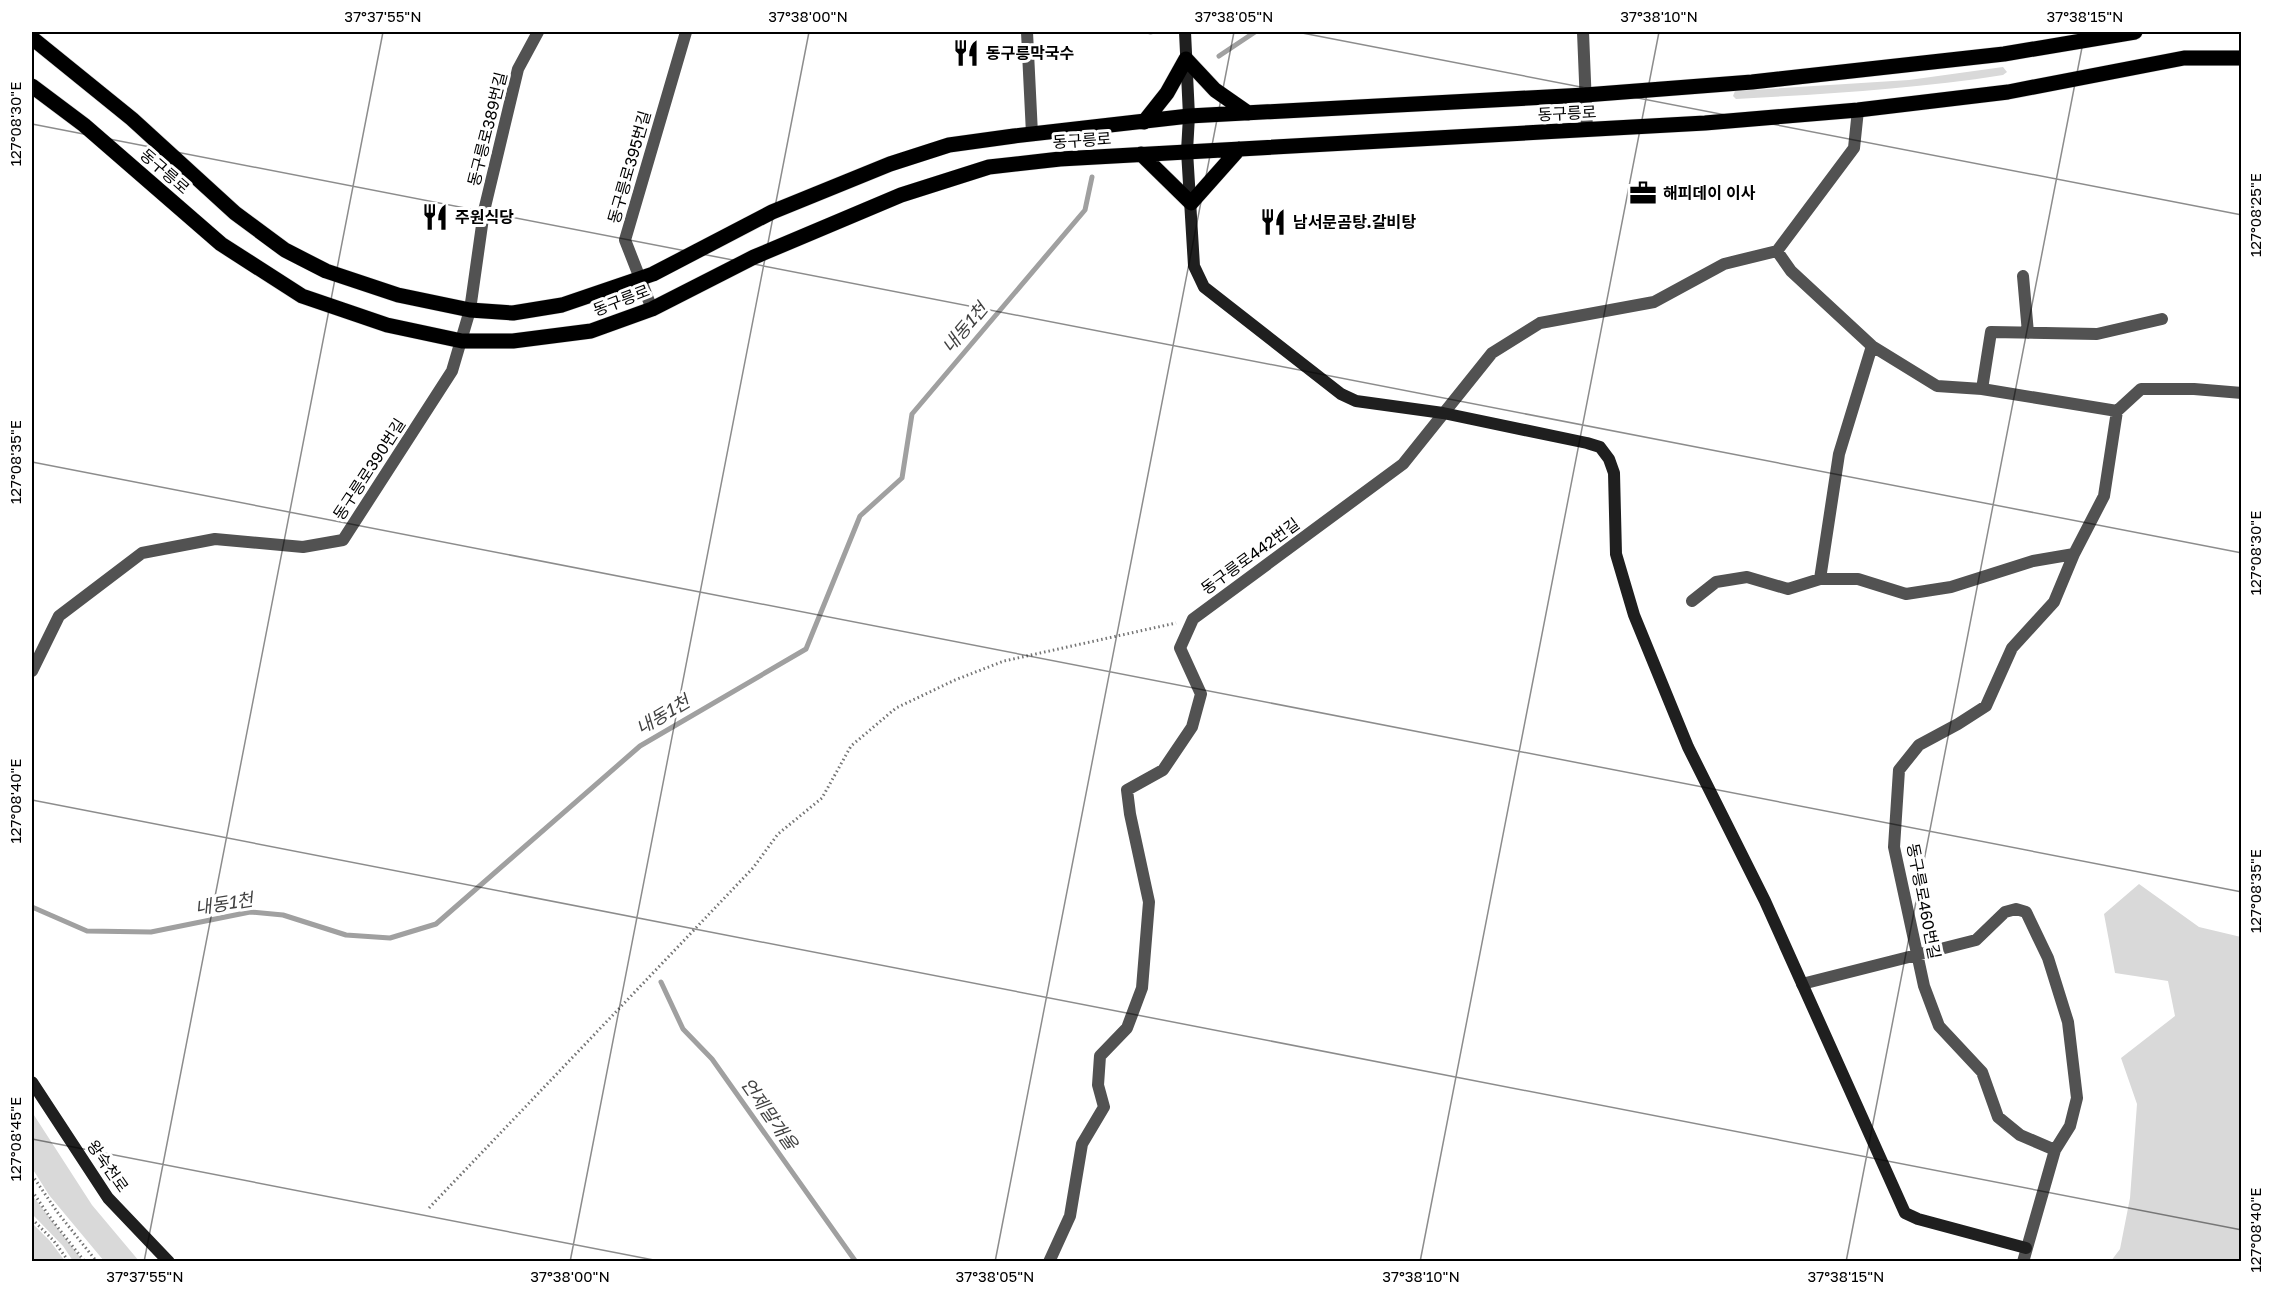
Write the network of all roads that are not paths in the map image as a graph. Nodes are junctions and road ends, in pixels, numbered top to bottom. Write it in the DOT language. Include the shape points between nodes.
graph roads {
  1 [pos="538,32"];
  2 [pos="686,32"];
  3 [pos="1027,32"];
  4 [pos="1185,32"];
  5 [pos="1583,32"];
  6 [pos="2135,32"];
  7 [pos="32,38"];
  8 [pos="1186,58"];
  9 [pos="2241,58"];
  10 [pos="32,86"];
  11 [pos="1585,94"];
  12 [pos="1858,110"];
  13 [pos="1248,113"];
  14 [pos="1189,116"];
  15 [pos="1144,122"];
  16 [pos="1587,130"];
  17 [pos="1032,134"];
  18 [pos="1239,149"];
  19 [pos="1187,152"];
  20 [pos="1141,154"];
  21 [pos="1191,203"];
  22 [pos="1777,250"];
  23 [pos="2023,276"];
  24 [pos="641,278"];
  25 [pos="652,309"];
  26 [pos="470,310"];
  27 [pos="2162,318"];
  28 [pos="2028,333"];
  29 [pos="462,341"];
  30 [pos="1872,346"];
  31 [pos="1982,389"];
  32 [pos="2241,393"];
  33 [pos="2117,411"];
  34 [pos="1443,413"];
  35 [pos="2074,554"];
  36 [pos="1820,579"];
  37 [pos="1692,601"];
  38 [pos="32,671"];
  39 [pos="1918,956"];
  40 [pos="1802,984"];
  41 [pos="32,1082"];
  42 [pos="2055,1149"];
  43 [pos="2026,1248"];
  44 [pos="169,1262"];
  45 [pos="1049,1262"];
  46 [pos="2023,1262"];
  1 -- 26 [label="street, 동구릉로389번길" via="515,80 484,211"];
  2 -- 24 [label="street, 동구릉로395번길" via="625,240"];
  3 -- 17 [label="street"];
  4 -- 8 [label="street"];
  5 -- 11 [label="street"];
  6 -- 11 [label="main road, 동구릉로" via="1874,70"];
  7 -- 26 [label="main road, 동구릉로" via="132,119 235,213 285,250 326,272 398,295"];
  8 -- 13 [label="main road" via="1215,90"];
  8 -- 14 [label="street"];
  8 -- 15 [label="main road" via="1167,93"];
  9 -- 12 [label="main road, 동구릉로" via="2184,58 2008,92"];
  10 -- 29 [label="main road, 동구릉로" via="84,125 221,244 302,296 387,325"];
  11 -- 13 [label="main road, 동구릉로"];
  11 -- 16 [label="street"];
  12 -- 16 [label="main road, 동구릉로"];
  12 -- 22 [label="street" via="1854,148"];
  13 -- 14 [label="main road, 동구릉로"];
  14 -- 15 [label="main road, 동구릉로"];
  14 -- 19 [label="street"];
  15 -- 17 [label="main road, 동구릉로"];
  16 -- 18 [label="main road, 동구릉로"];
  17 -- 24 [label="main road, 동구릉로" via="949,145 890,164 772,213"];
  18 -- 19 [label="main road, 동구릉로"];
  18 -- 21 [label="main road"];
  19 -- 20 [label="main road, 동구릉로"];
  19 -- 21 [label="street"];
  20 -- 21 [label="main road"];
  20 -- 25 [label="main road, 동구릉로" via="989,167 901,195 754,257"];
  21 -- 34 [label="street" via="1194,266 1204,287 1341,394 1356,401"];
  22 -- 30 [label="street" via="1791,271"];
  22 -- 34 [label="street, 동구릉로442번길" via="1724,264 1654,302 1540,323 1492,353"];
  23 -- 28 [label="street"];
  24 -- 25 [label="street, 동구릉로395번길"];
  24 -- 26 [label="main road, 동구릉로" via="562,306 513,313"];
  25 -- 29 [label="main road, 동구릉로" via="591,331"];
  26 -- 29 [label="street, 동구릉로390번길"];
  27 -- 28 [label="street" via="2097,334"];
  28 -- 31 [label="street" via="1991,332"];
  29 -- 38 [label="street, 동구릉로390번길" via="452,371 343,540 303,548 215,539 142,553 59,616"];
  30 -- 31 [label="street" via="1937,386"];
  30 -- 36 [label="street" via="1839,454"];
  31 -- 33 [label="street"];
  32 -- 33 [label="street" via="2140,389"];
  33 -- 35 [label="street, 동구릉로460번길" via="2104,496"];
  34 -- 40 [label="street" via="1587,442 1600,447 1609,459 1614,473 1616,554 1634,615 1688,747"];
  34 -- 45 [label="street, 동구릉로442번길" via="1403,464 1193,619 1180,648 1201,694 1192,727 1163,770 1127,790 1149,902 1142,988 1127,1028 1100,1056 1098,1085 1104,1107 1082,1144 1070,1216"];
  35 -- 36 [label="street" via="2033,561 1951,587 1906,594 1858,579"];
  35 -- 39 [label="street, 동구릉로460번길" via="2054,602 2012,648 1986,706 1919,745 1899,770 1894,847"];
  36 -- 37 [label="street" via="1788,590 1747,577 1716,582"];
  39 -- 40 [label="street"];
  39 -- 42 [label="street, 동구릉로460번길" via="1939,1026 1982,1072 1998,1117 2020,1135"];
  39 -- 42 [label="street" via="1976,940 2005,912 2026,912 2048,958 2068,1022 2077,1098 2070,1126"];
  40 -- 43 [label="street" via="1905,1213"];
  41 -- 44 [label="street, 왕숙천로" via="108,1198"];
  42 -- 43 [label="street"];
  43 -- 46 [label="street"];
}
